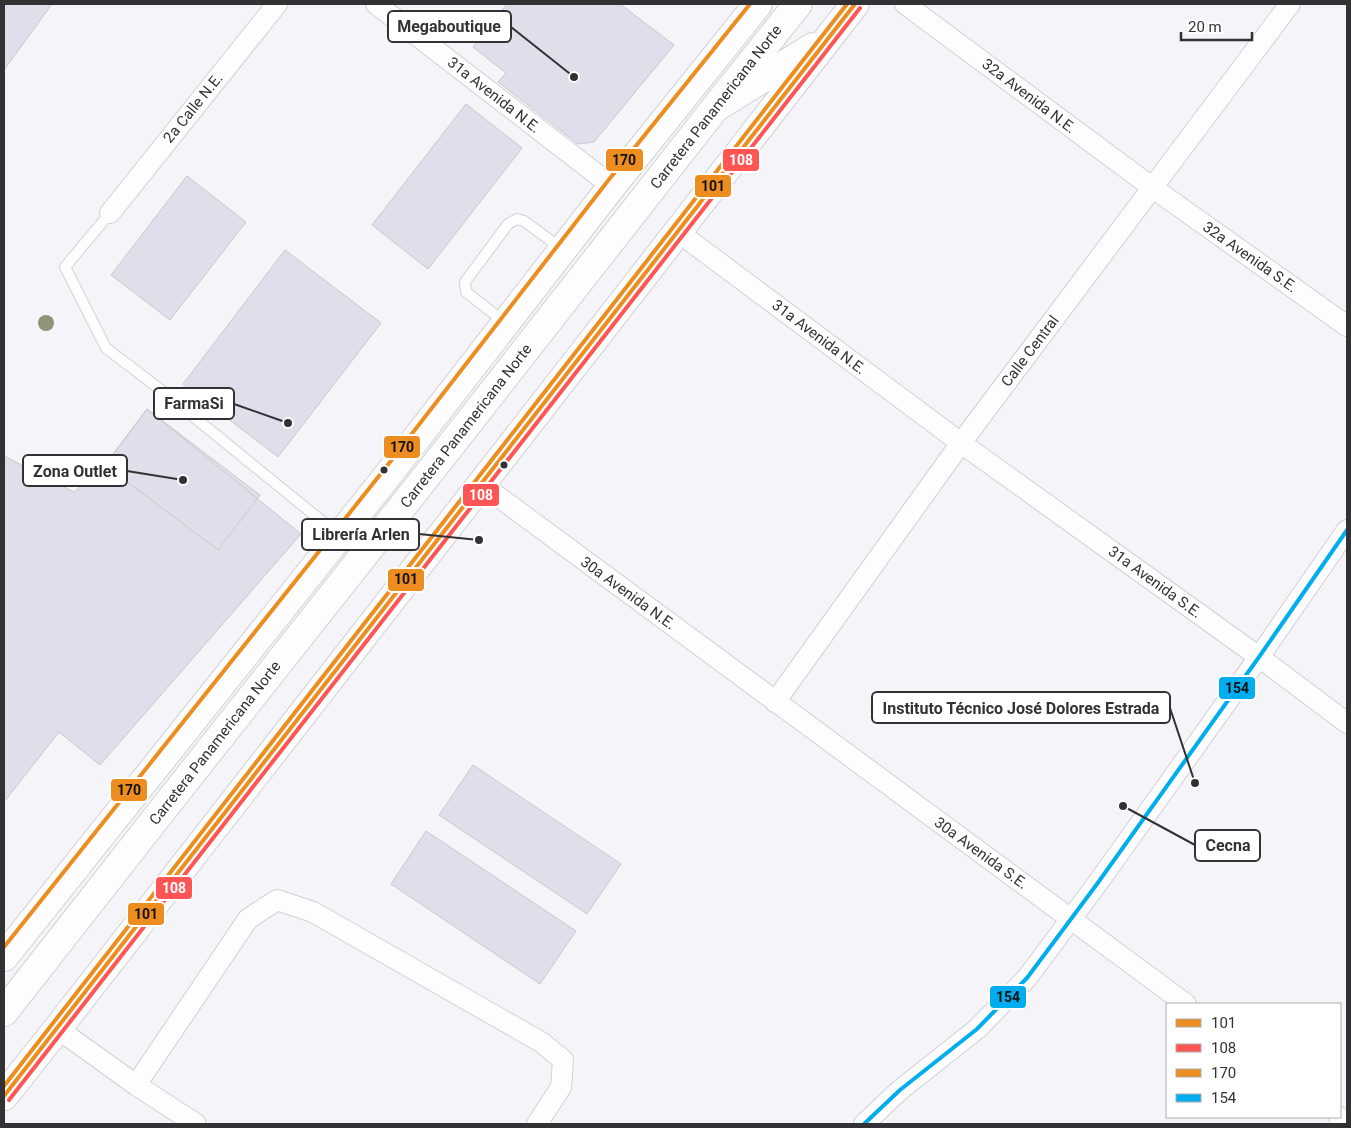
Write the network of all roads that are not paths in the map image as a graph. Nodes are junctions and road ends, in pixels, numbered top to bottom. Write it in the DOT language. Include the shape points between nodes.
graph roads {
  1 [pos="277,4"];
  2 [pos="376,4"];
  3 [pos="758,4"];
  4 [pos="798,4"];
  5 [pos="855,4"];
  6 [pos="905,4"];
  7 [pos="1290,4"];
  8 [pos="828,38"];
  9 [pos="715,108"];
  10 [pos="612,186"];
  11 [pos="1153,188"];
  12 [pos="110,212"];
  13 [pos="678,232"];
  14 [pos="563,249"];
  15 [pos="506,323"];
  16 [pos="1347,326"];
  17 [pos="961,443"];
  18 [pos="481,484"];
  19 [pos="1347,530"];
  20 [pos="339,535"];
  21 [pos="365,554"];
  22 [pos="1259,657"];
  23 [pos="775,702"];
  24 [pos="1347,723"];
  25 [pos="1071,919"];
  26 [pos="4,957"];
  27 [pos="1185,1003"];
  28 [pos="4,1012"];
  29 [pos="58,1029"];
  30 [pos="136,1085"];
  31 [pos="4,1096"];
  32 [pos="196,1124"];
  33 [pos="537,1124"];
  34 [pos="864,1124"];
  1 -- 12 [label="street, 2a Calle N.E."];
  2 -- 10 [label="street, 31a Avenida N.E."];
  3 -- 10 [label="main road, Carretera Panamericana Norte"];
  4 -- 9 [label="main road, Carretera Panamericana Norte"];
  5 -- 8 [label="main road"];
  6 -- 11 [label="street, 32a Avenida N.E."];
  7 -- 11 [label="street, Calle Central"];
  8 -- 9 [label="main road"];
  8 -- 13 [label="main road"];
  9 -- 21 [label="main road, Carretera Panamericana Norte"];
  10 -- 14 [label="main road, Carretera Panamericana Norte"];
  11 -- 16 [label="street, 32a Avenida S.E."];
  11 -- 17 [label="street, Calle Central"];
  12 -- 20 [label="lane" via="65,268 106,348"];
  13 -- 17 [label="street, 31a Avenida N.E."];
  13 -- 18 [label="main road"];
  14 -- 15 [label="main road, Carretera Panamericana Norte"];
  14 -- 15 [label="lane" via="524,221 517,219 508,224 465,282 466,292"];
  15 -- 20 [label="main road, Carretera Panamericana Norte"];
  17 -- 22 [label="street, 31a Avenida S.E."];
  17 -- 23 [label="street, Calle Central"];
  18 -- 23 [label="street, 30a Avenida N.E."];
  18 -- 29 [label="main road"];
  19 -- 22 [label="street"];
  20 -- 21 [label="lane"];
  20 -- 26 [label="main road, Carretera Panamericana Norte"];
  21 -- 28 [label="main road, Carretera Panamericana Norte"];
  22 -- 24 [label="street, 31a Avenida S.E."];
  22 -- 25 [label="street"];
  23 -- 25 [label="street, 30a Avenida S.E."];
  25 -- 27 [label="street, 30a Avenida S.E."];
  25 -- 34 [label="street" via="1027,978 977,1029 900,1090"];
  29 -- 30 [label="street"];
  29 -- 31 [label="main road"];
  30 -- 32 [label="street"];
  30 -- 33 [label="street" via="248,919 277,900 313,912 541,1042 563,1060 561,1087"];
}
